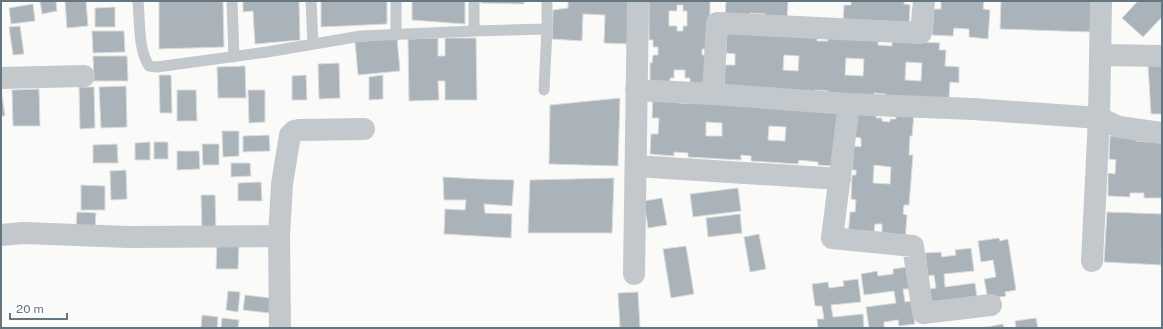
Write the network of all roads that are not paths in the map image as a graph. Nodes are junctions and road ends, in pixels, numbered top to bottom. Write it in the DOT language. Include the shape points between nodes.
graph roads {
  1 [pos="138,1"];
  2 [pos="232,1"];
  3 [pos="311,1"];
  4 [pos="396,1"];
  5 [pos="474,1"];
  6 [pos="547,1"];
  7 [pos="638,1"];
  8 [pos="924,1"];
  9 [pos="1101,1"];
  10 [pos="547,29"];
  11 [pos="474,31"];
  12 [pos="396,35"];
  13 [pos="313,44"];
  14 [pos="1100,55"];
  15 [pos="1162,56"];
  16 [pos="234,57"];
  17 [pos="84,76"];
  18 [pos="1,78"];
  19 [pos="544,90"];
  20 [pos="636,90"];
  21 [pos="713,94"];
  22 [pos="849,104"];
  23 [pos="1099,118"];
  24 [pos="364,129"];
  25 [pos="1162,133"];
  26 [pos="636,166"];
  27 [pos="840,179"];
  28 [pos="1,235"];
  29 [pos="279,236"];
  30 [pos="1092,261"];
  31 [pos="634,274"];
  32 [pos="991,305"];
  33 [pos="280,328"];
  1 -- 16 [label="lane" via="142,49 149,66"];
  2 -- 16 [label="lane"];
  3 -- 13 [label="lane"];
  4 -- 12 [label="lane"];
  5 -- 11 [label="lane"];
  6 -- 10 [label="lane"];
  7 -- 20 [label="street"];
  8 -- 21 [label="street" via="921,33 717,23"];
  9 -- 14 [label="street"];
  10 -- 11 [label="lane"];
  10 -- 19 [label="lane"];
  11 -- 12 [label="lane"];
  12 -- 13 [label="lane" via="361,36"];
  13 -- 16 [label="lane"];
  14 -- 15 [label="street"];
  14 -- 23 [label="street"];
  17 -- 18 [label="street"];
  20 -- 21 [label="street"];
  20 -- 26 [label="street"];
  21 -- 22 [label="street"];
  22 -- 23 [label="street"];
  22 -- 27 [label="street"];
  23 -- 25 [label="street" via="1119,127"];
  23 -- 30 [label="street"];
  24 -- 29 [label="street" via="299,130 290,135 282,184"];
  26 -- 27 [label="street"];
  26 -- 31 [label="street"];
  27 -- 32 [label="street" via="832,238 913,246 923,313"];
  28 -- 29 [label="street" via="23,233 129,237"];
  29 -- 33 [label="street"];
}
